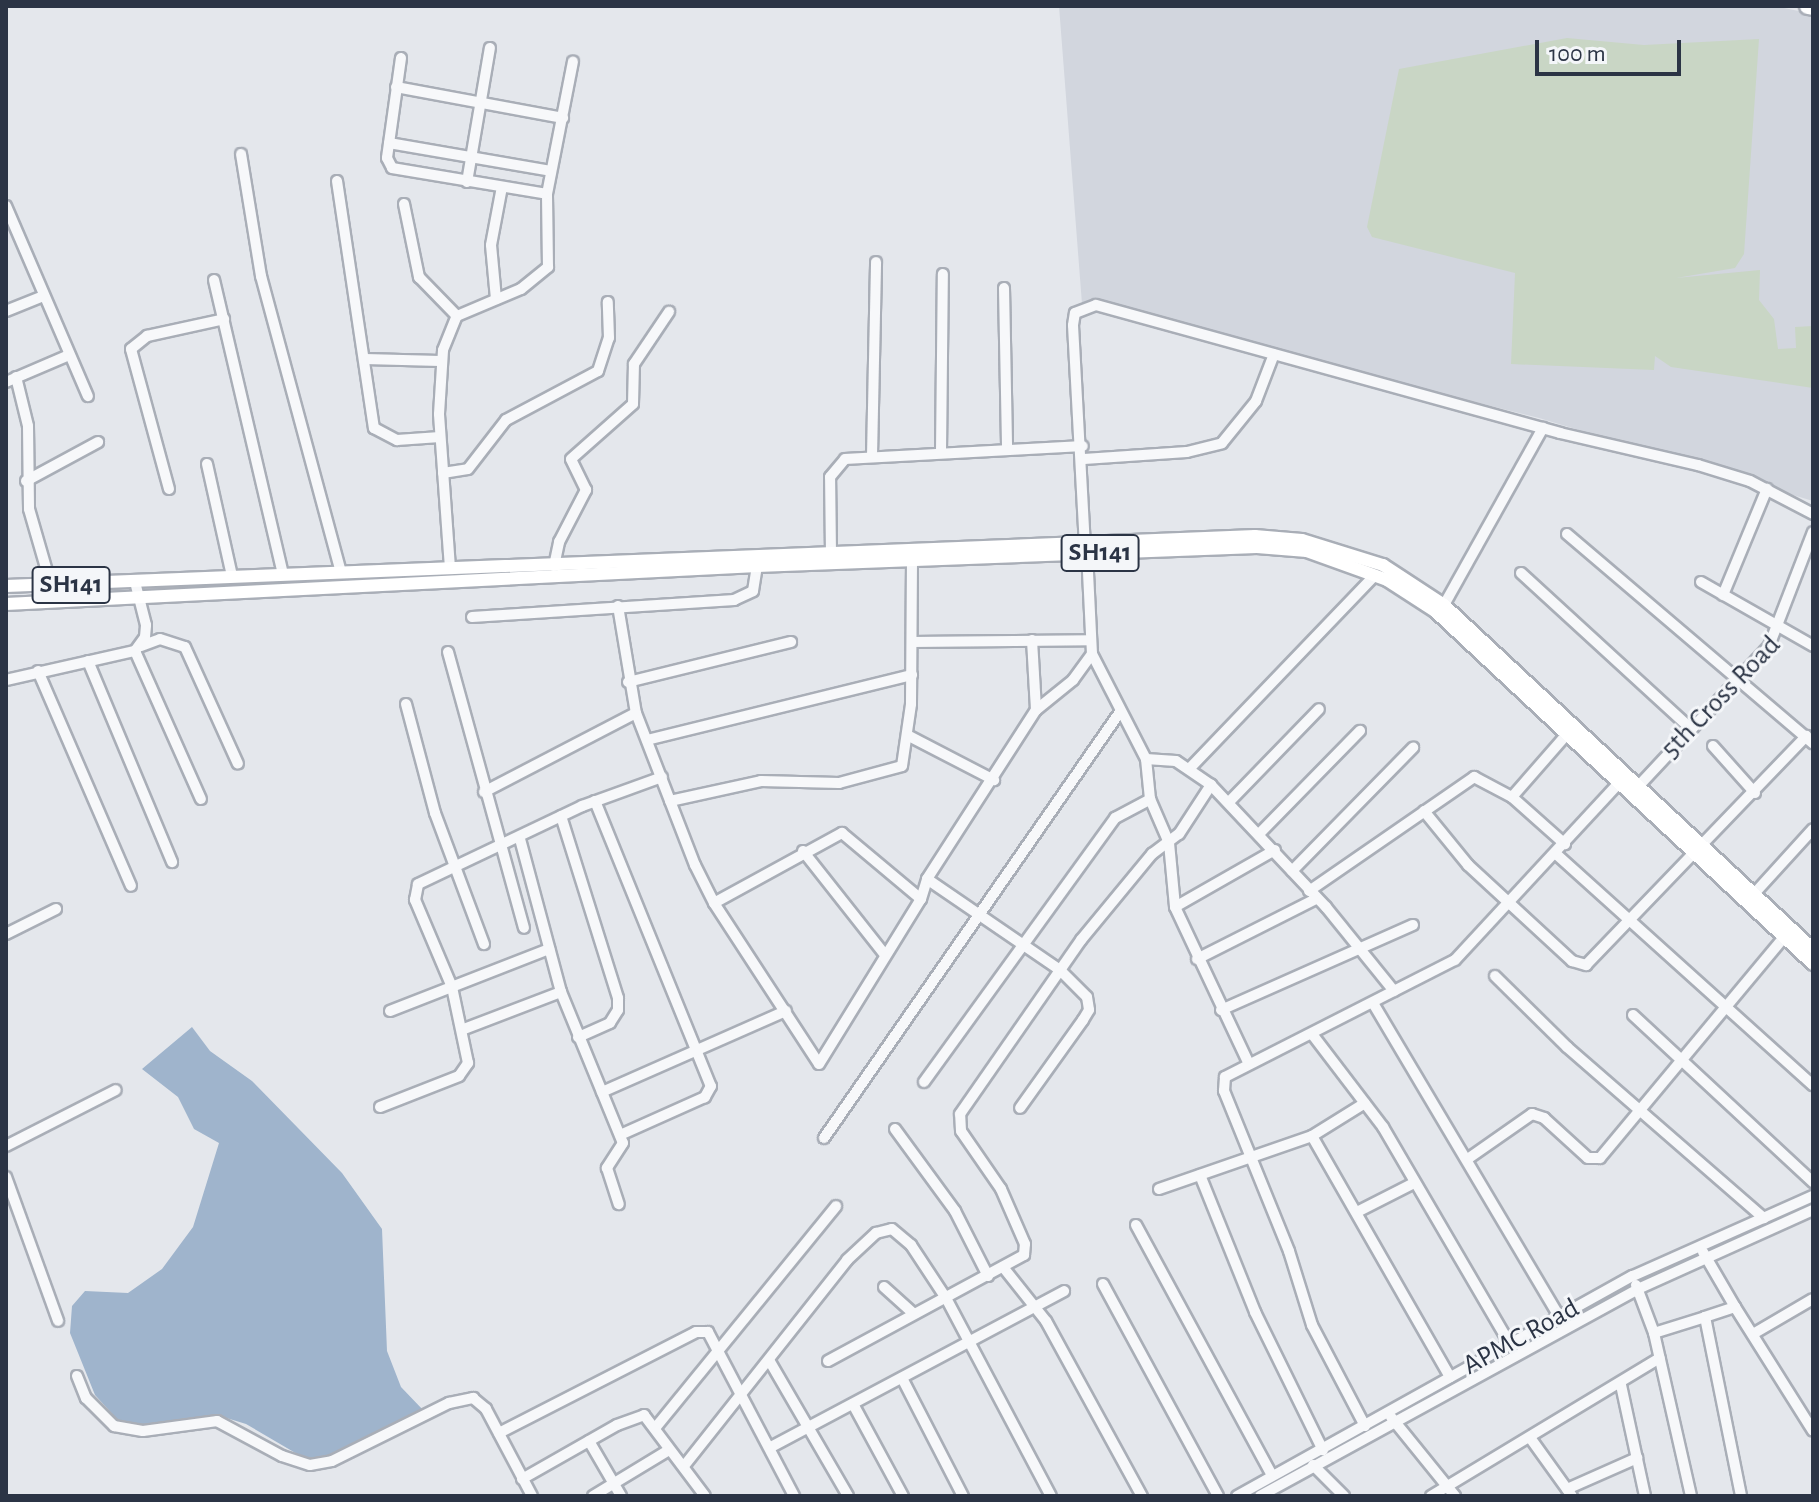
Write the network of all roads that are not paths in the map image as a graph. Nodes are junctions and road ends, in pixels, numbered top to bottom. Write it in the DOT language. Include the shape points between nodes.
graph roads {
  1 [pos="490,48"];
  2 [pos="401,58"];
  3 [pos="573,62"];
  4 [pos="396,87"];
  5 [pos="481,102"];
  6 [pos="563,118"];
  7 [pos="389,143"];
  8 [pos="241,154"];
  9 [pos="471,156"];
  10 [pos="551,171"];
  11 [pos="337,181"];
  12 [pos="467,182"];
  13 [pos="502,187"];
  14 [pos="547,194"];
  15 [pos="404,204"];
  16 [pos="6,206"];
  17 [pos="876,262"];
  18 [pos="943,274"];
  19 [pos="214,280"];
  20 [pos="1004,288"];
  21 [pos="43,296"];
  22 [pos="496,299"];
  23 [pos="608,302"];
  24 [pos="6,311"];
  25 [pos="669,312"];
  26 [pos="457,316"];
  27 [pos="224,319"];
  28 [pos="1274,354"];
  29 [pos="69,355"];
  30 [pos="365,359"];
  31 [pos="440,361"];
  32 [pos="11,380"];
  33 [pos="88,396"];
  34 [pos="1543,428"];
  35 [pos="440,437"];
  36 [pos="98,442"];
  37 [pos="1083,446"];
  38 [pos="1007,449"];
  39 [pos="941,452"];
  40 [pos="872,456"];
  41 [pos="1084,459"];
  42 [pos="207,464"];
  43 [pos="443,473"];
  44 [pos="26,481"];
  45 [pos="169,489"];
  46 [pos="1767,489"];
  47 [pos="1813,514"];
  48 [pos="1813,532"];
  49 [pos="1567,534"];
  50 [pos="1086,550"];
  51 [pos="831,554"];
  52 [pos="912,560"];
  53 [pos="554,566"];
  54 [pos="757,566"];
  55 [pos="450,568"];
  56 [pos="341,572"];
  57 [pos="1521,573"];
  58 [pos="283,574"];
  59 [pos="1375,575"];
  60 [pos="232,576"];
  61 [pos="135,582"];
  62 [pos="1701,582"];
  63 [pos="51,585"];
  64 [pos="6,586"];
  65 [pos="1723,595"];
  66 [pos="139,597"];
  67 [pos="6,604"];
  68 [pos="1444,605"];
  69 [pos="618,606"];
  70 [pos="472,617"];
  71 [pos="1779,629"];
  72 [pos="1032,640"];
  73 [pos="1091,640"];
  74 [pos="791,642"];
  75 [pos="912,642"];
  76 [pos="1813,646"];
  77 [pos="138,648"];
  78 [pos="448,652"];
  79 [pos="1092,654"];
  80 [pos="88,661"];
  81 [pos="38,671"];
  82 [pos="912,675"];
  83 [pos="1737,677"];
  84 [pos="6,680"];
  85 [pos="628,682"];
  86 [pos="406,704"];
  87 [pos="1319,709"];
  88 [pos="1036,710"];
  89 [pos="1120,712"];
  90 [pos="636,713"];
  91 [pos="1690,728"];
  92 [pos="1360,731"];
  93 [pos="1566,735"];
  94 [pos="909,736"];
  95 [pos="647,740"];
  96 [pos="1810,740"];
  97 [pos="1713,746"];
  98 [pos="1413,748"];
  99 [pos="1146,759"];
  100 [pos="238,764"];
  101 [pos="1191,767"];
  102 [pos="662,777"];
  103 [pos="994,780"];
  104 [pos="1618,784"];
  105 [pos="1211,785"];
  106 [pos="1634,791"];
  107 [pos="484,792"];
  108 [pos="1755,793"];
  109 [pos="1512,797"];
  110 [pos="201,799"];
  111 [pos="1150,799"];
  112 [pos="595,801"];
  113 [pos="670,801"];
  114 [pos="1229,802"];
  115 [pos="1424,811"];
  116 [pos="561,816"];
  117 [pos="1813,829"];
  118 [pos="1260,833"];
  119 [pos="520,839"];
  120 [pos="1169,843"];
  121 [pos="1565,844"];
  122 [pos="498,848"];
  123 [pos="1275,850"];
  124 [pos="803,851"];
  125 [pos="1698,851"];
  126 [pos="1555,853"];
  127 [pos="172,862"];
  128 [pos="454,867"];
  129 [pos="1292,871"];
  130 [pos="927,879"];
  131 [pos="131,886"];
  132 [pos="1312,895"];
  133 [pos="1753,895"];
  134 [pos="921,899"];
  135 [pos="714,903"];
  136 [pos="1510,903"];
  137 [pos="1175,907"];
  138 [pos="56,909"];
  139 [pos="977,916"];
  140 [pos="1631,922"];
  141 [pos="1413,925"];
  142 [pos="524,928"];
  143 [pos="6,934"];
  144 [pos="1783,938"];
  145 [pos="1020,943"];
  146 [pos="484,944"];
  147 [pos="1359,948"];
  148 [pos="549,949"];
  149 [pos="1813,949"];
  150 [pos="885,955"];
  151 [pos="1197,959"];
  152 [pos="1813,964"];
  153 [pos="1060,970"];
  154 [pos="1495,976"];
  155 [pos="452,987"];
  156 [pos="1394,991"];
  157 [pos="561,992"];
  158 [pos="1373,1003"];
  159 [pos="1221,1010"];
  160 [pos="390,1011"];
  161 [pos="786,1011"];
  162 [pos="1725,1011"];
  163 [pos="1633,1015"];
  164 [pos="464,1029"];
  165 [pos="1312,1034"];
  166 [pos="578,1037"];
  167 [pos="696,1050"];
  168 [pos="1248,1062"];
  169 [pos="1684,1062"];
  170 [pos="924,1082"];
  171 [pos="1813,1085"];
  172 [pos="116,1090"];
  173 [pos="602,1092"];
  174 [pos="1365,1103"];
  175 [pos="380,1107"];
  176 [pos="1020,1108"];
  177 [pos="1641,1113"];
  178 [pos="895,1129"];
  179 [pos="620,1135"];
  180 [pos="1312,1136"];
  181 [pos="824,1138"];
  182 [pos="6,1146"];
  183 [pos="1253,1158"];
  184 [pos="1469,1158"];
  185 [pos="1200,1175"];
  186 [pos="6,1177"];
  187 [pos="1813,1182"];
  188 [pos="1414,1183"];
  189 [pos="1159,1189"];
  190 [pos="1813,1196"];
  191 [pos="619,1204"];
  192 [pos="836,1206"];
  193 [pos="1813,1210"];
  194 [pos="1357,1212"];
  195 [pos="1764,1218"];
  196 [pos="1136,1225"];
  197 [pos="1703,1253"];
  198 [pos="1003,1267"];
  199 [pos="988,1276"];
  200 [pos="1633,1276"];
  201 [pos="1103,1284"];
  202 [pos="884,1287"];
  203 [pos="1638,1289"];
  204 [pos="1064,1291"];
  205 [pos="946,1298"];
  206 [pos="1813,1299"];
  207 [pos="1735,1307"];
  208 [pos="1034,1309"];
  209 [pos="914,1314"];
  210 [pos="1558,1315"];
  211 [pos="1705,1317"];
  212 [pos="58,1321"];
  213 [pos="1654,1333"];
  214 [pos="1753,1334"];
  215 [pos="970,1341"];
  216 [pos="1509,1343"];
  217 [pos="719,1349"];
  218 [pos="1660,1358"];
  219 [pos="769,1360"];
  220 [pos="828,1361"];
  221 [pos="77,1376"];
  222 [pos="1450,1377"];
  223 [pos="902,1378"];
  224 [pos="1621,1385"];
  225 [pos="740,1399"];
  226 [pos="853,1404"];
  227 [pos="1810,1416"];
  228 [pos="1391,1417"];
  229 [pos="812,1426"];
  230 [pos="1365,1426"];
  231 [pos="656,1427"];
  232 [pos="1813,1431"];
  233 [pos="499,1433"];
  234 [pos="1531,1439"];
  235 [pos="589,1441"];
  236 [pos="771,1447"];
  237 [pos="669,1450"];
  238 [pos="1323,1450"];
  239 [pos="1637,1458"];
  240 [pos="1313,1465"];
  241 [pos="684,1466"];
  242 [pos="1272,1476"];
  243 [pos="522,1479"];
  244 [pos="614,1484"];
  245 [pos="1452,1492"];
  246 [pos="1570,1492"];
  247 [pos="532,1496"];
  248 [pos="593,1496"];
  249 [pos="621,1496"];
  250 [pos="705,1496"];
  251 [pos="794,1496"];
  252 [pos="848,1496"];
  253 [pos="903,1496"];
  254 [pos="963,1496"];
  255 [pos="1051,1496"];
  256 [pos="1142,1496"];
  257 [pos="1218,1496"];
  258 [pos="1237,1496"];
  259 [pos="1263,1496"];
  260 [pos="1344,1496"];
  261 [pos="1431,1496"];
  262 [pos="1645,1496"];
  263 [pos="1691,1496"];
  264 [pos="1741,1496"];
  1 -- 5 [label="street"];
  2 -- 4 [label="street"];
  3 -- 6 [label="street"];
  4 -- 5 [label="street"];
  4 -- 7 [label="street"];
  5 -- 6 [label="street"];
  5 -- 9 [label="street"];
  6 -- 10 [label="street"];
  7 -- 9 [label="street"];
  7 -- 12 [label="street" via="392,168"];
  8 -- 56 [label="street" via="261,276"];
  9 -- 10 [label="street"];
  9 -- 12 [label="street"];
  10 -- 14 [label="street"];
  11 -- 30 [label="street"];
  12 -- 13 [label="street"];
  13 -- 14 [label="street"];
  13 -- 22 [label="street" via="491,245"];
  14 -- 22 [label="street" via="548,267 521,289"];
  15 -- 26 [label="street" via="419,277"];
  16 -- 21 [label="street"];
  17 -- 40 [label="street"];
  18 -- 39 [label="street"];
  19 -- 27 [label="street"];
  20 -- 38 [label="street"];
  21 -- 24 [label="street"];
  21 -- 29 [label="street"];
  22 -- 26 [label="street"];
  23 -- 43 [label="street" via="609,338 598,371 506,420 468,469"];
  25 -- 53 [label="street" via="634,364 633,404 571,459 586,490 559,542"];
  26 -- 31 [label="street"];
  27 -- 45 [label="street" via="147,336 131,349"];
  27 -- 58 [label="street"];
  28 -- 34 [label="street"];
  28 -- 37 [label="street" via="1087,305 1075,313 1073,325"];
  28 -- 41 [label="street" via="1256,401 1222,443 1187,452"];
  29 -- 32 [label="street"];
  29 -- 33 [label="street"];
  30 -- 31 [label="street"];
  30 -- 35 [label="street" via="378,435 397,440"];
  31 -- 35 [label="street"];
  32 -- 44 [label="street" via="28,426"];
  34 -- 46 [label="street" via="1698,465"];
  34 -- 68 [label="street"];
  35 -- 43 [label="street"];
  36 -- 44 [label="street"];
  37 -- 38 [label="street"];
  37 -- 41 [label="street"];
  38 -- 39 [label="street"];
  39 -- 40 [label="street"];
  40 -- 51 [label="street" via="845,459 832,469"];
  41 -- 50 [label="street"];
  42 -- 60 [label="street"];
  43 -- 55 [label="street"];
  44 -- 63 [label="street"];
  46 -- 47 [label="street"];
  46 -- 65 [label="street"];
  48 -- 71 [label="street"];
  49 -- 83 [label="street"];
  50 -- 51 [label="main road, SH141"];
  50 -- 52 [label="main road, SH141"];
  50 -- 59 [label="main road, SH141" via="1279,548 1307,551"];
  50 -- 68 [label="main road, SH141" via="1255,536 1302,540 1383,565"];
  50 -- 73 [label="street"];
  51 -- 53 [label="main road, SH141"];
  52 -- 54 [label="main road, SH141"];
  52 -- 75 [label="street"];
  53 -- 55 [label="main road, SH141"];
  54 -- 66 [label="main road, SH141"];
  54 -- 69 [label="street" via="757,584 742,599"];
  55 -- 56 [label="main road, SH141"];
  56 -- 58 [label="main road, SH141"];
  57 -- 91 [label="street"];
  58 -- 60 [label="main road, SH141"];
  59 -- 93 [label="main road, SH141" via="1435,611"];
  59 -- 101 [label="street"];
  60 -- 61 [label="main road"];
  61 -- 63 [label="main road, SH141"];
  61 -- 66 [label="street"];
  62 -- 65 [label="street"];
  63 -- 64 [label="main road, SH141"];
  65 -- 71 [label="street"];
  66 -- 67 [label="main road"];
  66 -- 77 [label="street" via="146,625"];
  68 -- 106 [label="main road, SH141"];
  69 -- 70 [label="street"];
  69 -- 85 [label="street"];
  71 -- 76 [label="street, 5th Cross Road"];
  71 -- 83 [label="street, 5th Cross Road"];
  72 -- 73 [label="street"];
  72 -- 75 [label="street"];
  72 -- 88 [label="street"];
  73 -- 79 [label="street"];
  74 -- 85 [label="street"];
  75 -- 82 [label="street"];
  77 -- 80 [label="street"];
  77 -- 100 [label="street" via="160,639 185,647"];
  77 -- 110 [label="street"];
  78 -- 107 [label="street"];
  79 -- 88 [label="street" via="1073,680"];
  79 -- 89 [label="street"];
  80 -- 81 [label="street"];
  80 -- 127 [label="street"];
  81 -- 84 [label="street"];
  81 -- 131 [label="street"];
  82 -- 94 [label="street"];
  82 -- 95 [label="street"];
  83 -- 91 [label="street, 5th Cross Road"];
  83 -- 96 [label="street"];
  85 -- 90 [label="street"];
  86 -- 128 [label="street"];
  87 -- 114 [label="street"];
  88 -- 103 [label="street"];
  89 -- 99 [label="street"];
  89 -- 139 [label="street"];
  90 -- 95 [label="street"];
  90 -- 107 [label="street"];
  91 -- 106 [label="street, 5th Cross Road"];
  92 -- 118 [label="street"];
  93 -- 104 [label="main road, SH141"];
  93 -- 109 [label="street"];
  94 -- 103 [label="street"];
  94 -- 113 [label="street" via="902,766 882,774 822,784 761,781"];
  95 -- 102 [label="street"];
  96 -- 108 [label="street"];
  97 -- 108 [label="street"];
  98 -- 129 [label="street"];
  99 -- 101 [label="street"];
  99 -- 111 [label="street"];
  101 -- 105 [label="street"];
  102 -- 112 [label="street"];
  102 -- 113 [label="street"];
  103 -- 130 [label="street"];
  104 -- 106 [label="main road, SH141"];
  104 -- 121 [label="street"];
  105 -- 114 [label="street"];
  105 -- 120 [label="street"];
  106 -- 125 [label="main road, SH141"];
  107 -- 122 [label="street"];
  108 -- 125 [label="street"];
  109 -- 115 [label="street" via="1474,777"];
  109 -- 121 [label="street"];
  111 -- 120 [label="street"];
  111 -- 145 [label="street" via="1115,818"];
  112 -- 116 [label="street"];
  112 -- 167 [label="street"];
  113 -- 135 [label="street"];
  114 -- 118 [label="street"];
  115 -- 132 [label="street"];
  115 -- 136 [label="street"];
  116 -- 119 [label="street"];
  116 -- 166 [label="street" via="618,998 610,1023"];
  117 -- 133 [label="street"];
  118 -- 123 [label="street"];
  119 -- 122 [label="street"];
  119 -- 148 [label="street"];
  120 -- 137 [label="street"];
  120 -- 153 [label="street" via="1124,884"];
  121 -- 126 [label="street"];
  122 -- 128 [label="street"];
  122 -- 142 [label="street"];
  123 -- 129 [label="street"];
  123 -- 137 [label="street"];
  124 -- 134 [label="street" via="834,834 851,837"];
  124 -- 135 [label="street"];
  124 -- 150 [label="street"];
  125 -- 133 [label="main road, SH141"];
  125 -- 140 [label="street"];
  125 -- 144 [label="main road, SH141"];
  126 -- 136 [label="street"];
  126 -- 140 [label="street"];
  128 -- 146 [label="street"];
  128 -- 155 [label="street" via="422,880 415,892"];
  129 -- 132 [label="street"];
  130 -- 134 [label="street"];
  130 -- 139 [label="street"];
  132 -- 147 [label="street"];
  132 -- 151 [label="street"];
  133 -- 149 [label="main road, SH141"];
  134 -- 150 [label="street"];
  135 -- 161 [label="street"];
  136 -- 140 [label="street" via="1583,965"];
  136 -- 156 [label="street" via="1455,960"];
  137 -- 151 [label="street"];
  138 -- 143 [label="street"];
  139 -- 145 [label="street"];
  139 -- 181 [label="street"];
  140 -- 162 [label="street"];
  141 -- 147 [label="street"];
  144 -- 152 [label="main road, SH141"];
  144 -- 162 [label="street"];
  145 -- 153 [label="street"];
  145 -- 170 [label="street"];
  147 -- 156 [label="street"];
  147 -- 159 [label="street"];
  148 -- 155 [label="street"];
  148 -- 157 [label="street"];
  150 -- 161 [label="street" via="819,1064"];
  151 -- 159 [label="street"];
  153 -- 176 [label="street" via="1087,997 1089,1010"];
  153 -- 198 [label="street" via="959,1120 961,1131 997,1179 1025,1244 1024,1255"];
  154 -- 177 [label="street"];
  155 -- 160 [label="street"];
  155 -- 164 [label="street"];
  156 -- 158 [label="street"];
  157 -- 164 [label="street"];
  157 -- 166 [label="street"];
  158 -- 165 [label="street"];
  158 -- 184 [label="street"];
  159 -- 168 [label="street"];
  161 -- 167 [label="street"];
  162 -- 169 [label="street"];
  162 -- 171 [label="street"];
  163 -- 169 [label="street"];
  164 -- 175 [label="street" via="464,1073"];
  165 -- 168 [label="street"];
  165 -- 174 [label="street"];
  166 -- 173 [label="street"];
  167 -- 173 [label="street"];
  167 -- 179 [label="street" via="710,1093"];
  168 -- 183 [label="street" via="1232,1070 1223,1083"];
  169 -- 177 [label="street"];
  169 -- 187 [label="street"];
  172 -- 182 [label="street"];
  173 -- 179 [label="street"];
  174 -- 180 [label="street"];
  174 -- 188 [label="street"];
  177 -- 184 [label="street" via="1596,1160 1532,1114"];
  177 -- 195 [label="street"];
  178 -- 199 [label="street" via="955,1211"];
  179 -- 191 [label="street" via="622,1150 607,1168"];
  180 -- 183 [label="street"];
  180 -- 194 [label="street"];
  183 -- 185 [label="street"];
  183 -- 230 [label="street" via="1312,1325"];
  184 -- 210 [label="street"];
  185 -- 189 [label="street"];
  185 -- 238 [label="street" via="1255,1312"];
  186 -- 212 [label="street"];
  188 -- 194 [label="street"];
  188 -- 216 [label="street"];
  190 -- 195 [label="street, APMC Road"];
  192 -- 217 [label="street"];
  193 -- 197 [label="street, APMC Road"];
  194 -- 222 [label="street"];
  195 -- 197 [label="street, APMC Road"];
  196 -- 242 [label="street"];
  197 -- 200 [label="street, APMC Road"];
  197 -- 203 [label="street, APMC Road"];
  197 -- 207 [label="street"];
  198 -- 199 [label="street"];
  198 -- 208 [label="street"];
  199 -- 205 [label="street"];
  200 -- 203 [label="street"];
  200 -- 210 [label="street, APMC Road"];
  201 -- 257 [label="street"];
  202 -- 209 [label="street"];
  203 -- 213 [label="street"];
  203 -- 228 [label="street, APMC Road"];
  204 -- 208 [label="street"];
  205 -- 209 [label="street"];
  205 -- 215 [label="street"];
  205 -- 219 [label="street" via="911,1245 898,1231 883,1229 847,1260"];
  206 -- 214 [label="street"];
  207 -- 211 [label="street"];
  207 -- 214 [label="street"];
  208 -- 215 [label="street"];
  208 -- 256 [label="street" via="1046,1321"];
  209 -- 220 [label="street"];
  210 -- 216 [label="street, APMC Road"];
  211 -- 213 [label="street"];
  211 -- 264 [label="street"];
  213 -- 218 [label="street"];
  214 -- 227 [label="street"];
  215 -- 223 [label="street"];
  215 -- 255 [label="street"];
  216 -- 222 [label="street, APMC Road"];
  217 -- 225 [label="street"];
  217 -- 231 [label="street"];
  217 -- 233 [label="street" via="708,1332 696,1332"];
  218 -- 224 [label="street"];
  218 -- 263 [label="street"];
  219 -- 225 [label="street"];
  219 -- 229 [label="street"];
  221 -- 233 [label="street" via="86,1398 114,1426 143,1431 217,1421 310,1465 332,1461 467,1397 482,1402"];
  222 -- 228 [label="street, APMC Road"];
  223 -- 226 [label="street"];
  223 -- 254 [label="street"];
  224 -- 234 [label="street"];
  224 -- 239 [label="street"];
  225 -- 236 [label="street"];
  225 -- 241 [label="street"];
  226 -- 229 [label="street"];
  226 -- 253 [label="street"];
  227 -- 232 [label="street"];
  228 -- 230 [label="street, APMC Road"];
  228 -- 240 [label="street, APMC Road"];
  228 -- 245 [label="street"];
  229 -- 236 [label="street"];
  229 -- 252 [label="street"];
  230 -- 238 [label="street, APMC Road"];
  231 -- 235 [label="street" via="639,1415"];
  231 -- 237 [label="street"];
  233 -- 243 [label="street"];
  234 -- 245 [label="street"];
  234 -- 246 [label="street"];
  235 -- 243 [label="street"];
  235 -- 244 [label="street"];
  236 -- 251 [label="street"];
  237 -- 241 [label="street"];
  237 -- 244 [label="street"];
  238 -- 242 [label="street, APMC Road"];
  239 -- 246 [label="street"];
  239 -- 262 [label="street"];
  240 -- 259 [label="street, APMC Road"];
  240 -- 260 [label="street"];
  241 -- 250 [label="street"];
  242 -- 258 [label="street, APMC Road"];
  243 -- 247 [label="street"];
  244 -- 248 [label="street"];
  244 -- 249 [label="street"];
  245 -- 261 [label="street"];
}
